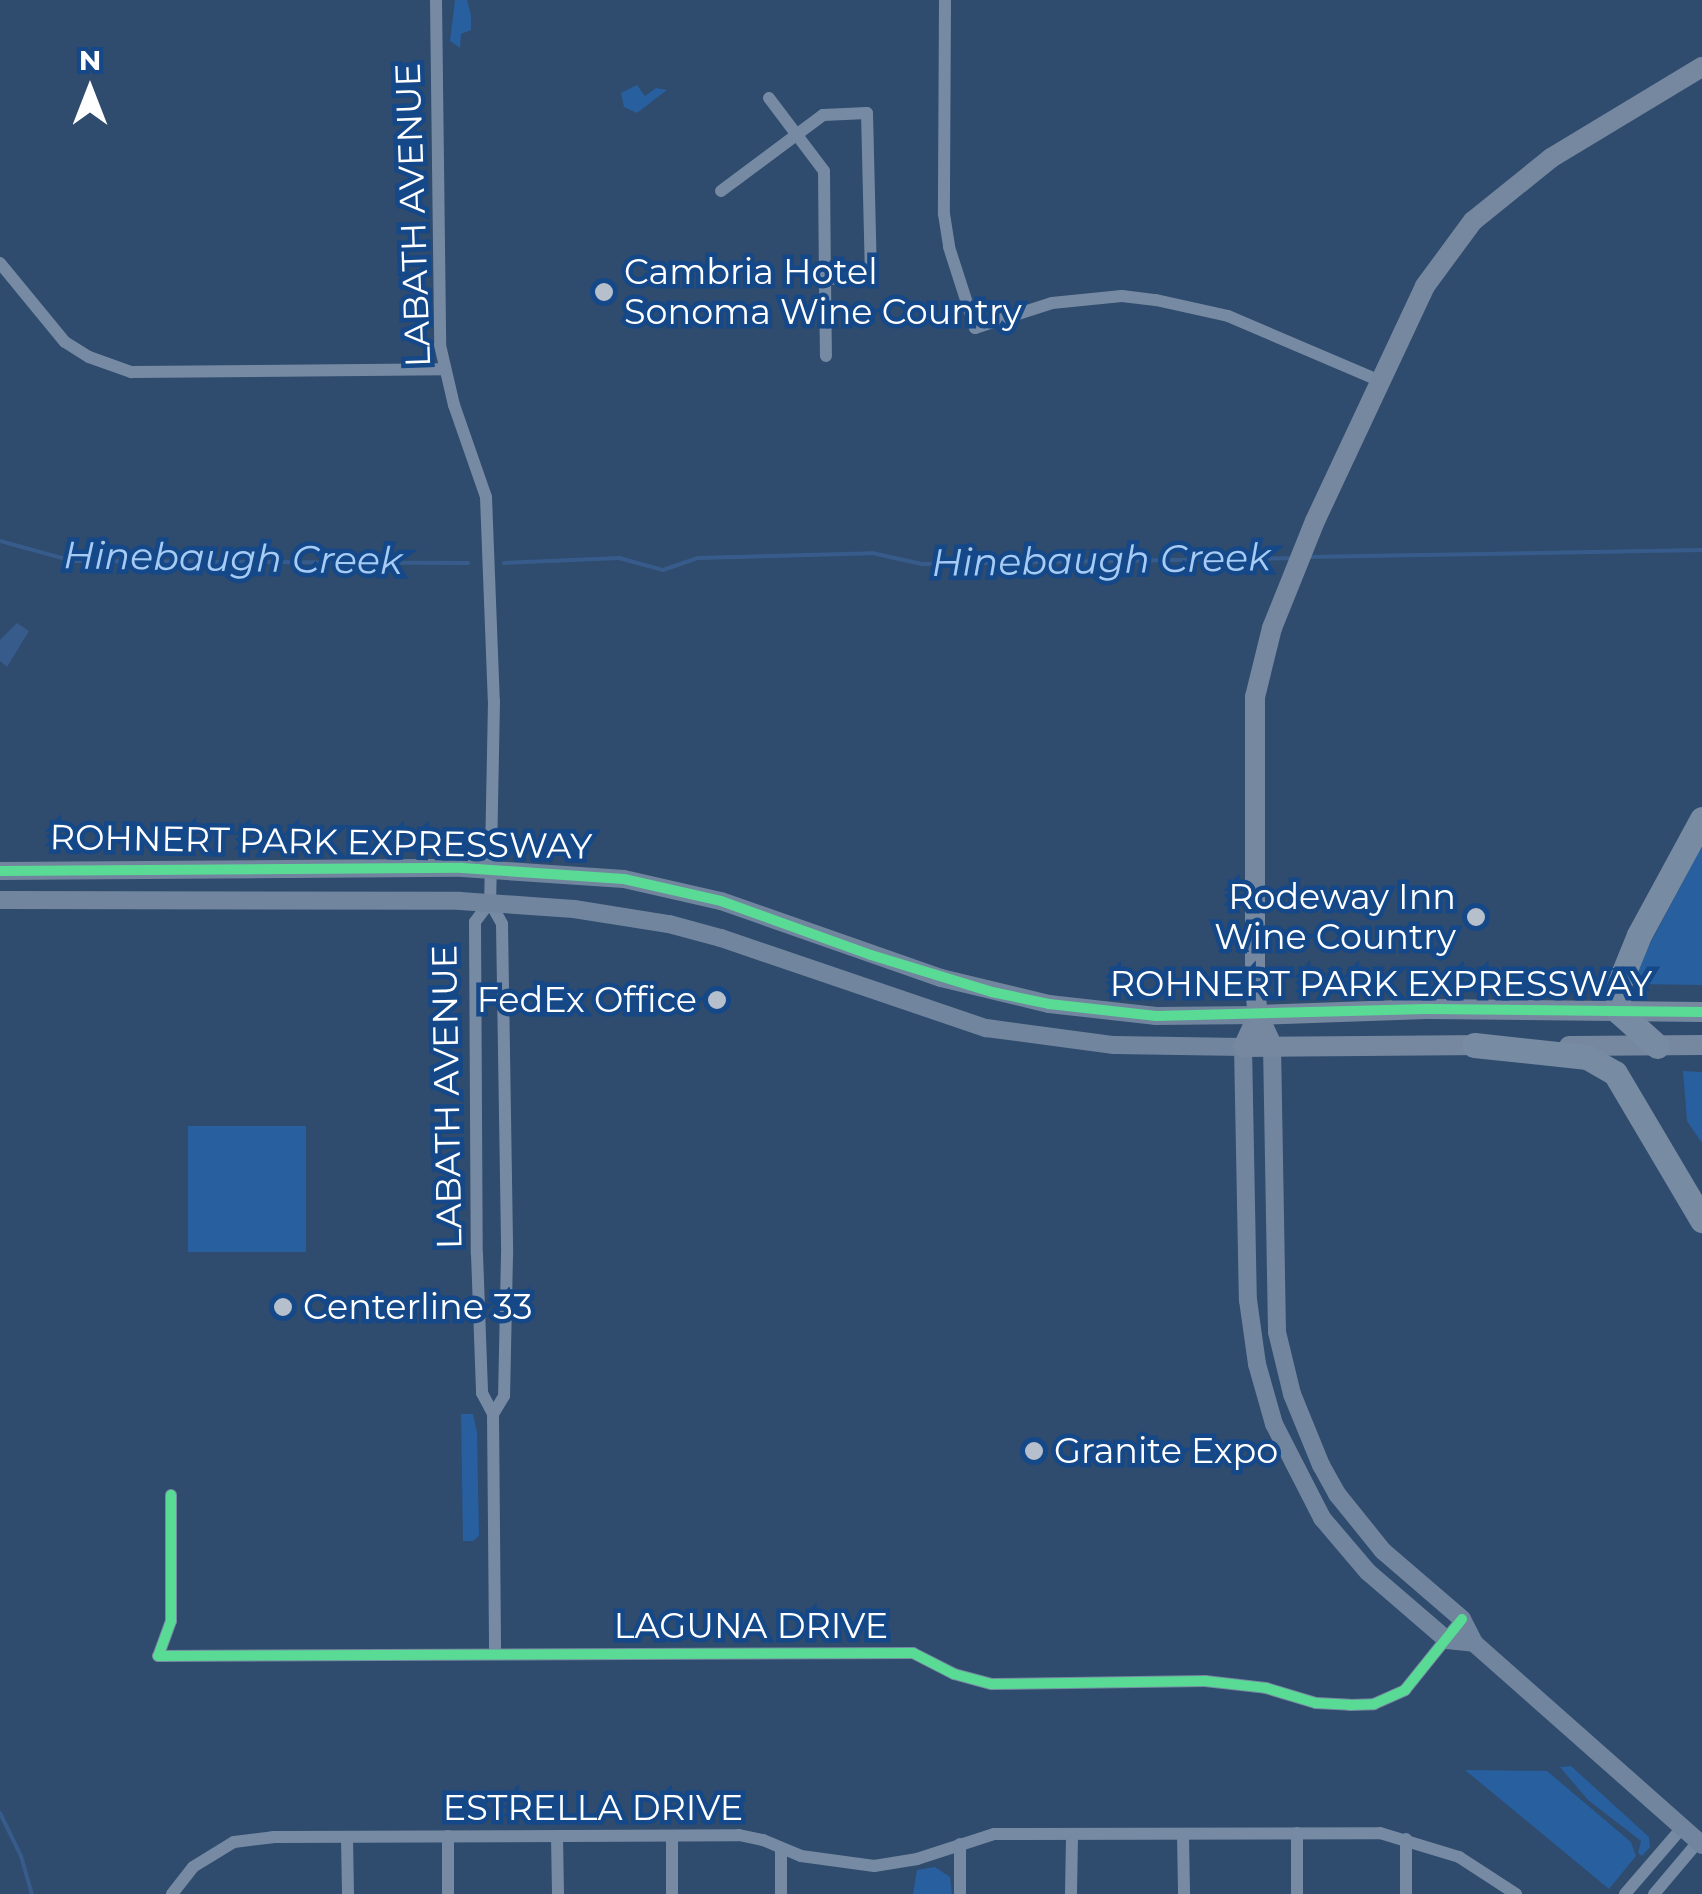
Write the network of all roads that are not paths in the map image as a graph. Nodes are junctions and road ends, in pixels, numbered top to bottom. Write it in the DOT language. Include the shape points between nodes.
graph roads {
  1 [pos="436,0"];
  2 [pos="944,0"];
  3 [pos="1702,67"];
  4 [pos="768,98"];
  5 [pos="797,134"];
  6 [pos="721,191"];
  7 [pos="0,263"];
  8 [pos="825,280"];
  9 [pos="826,356"];
  10 [pos="445,369"];
  11 [pos="1378,380"];
  12 [pos="1702,819"];
  13 [pos="491,869"];
  14 [pos="0,871"];
  15 [pos="0,900"];
  16 [pos="490,902"];
  17 [pos="870,955"];
  18 [pos="860,986"];
  19 [pos="1619,1012"];
  20 [pos="1702,1012"];
  21 [pos="1258,1014"];
  22 [pos="1272,1045"];
  23 [pos="1474,1045"];
  24 [pos="1702,1045"];
  25 [pos="1657,1046"];
  26 [pos="1243,1047"];
  27 [pos="1702,1220"];
  28 [pos="494,1414"];
  29 [pos="171,1495"];
  30 [pos="1462,1620"];
  31 [pos="1447,1640"];
  32 [pos="1474,1643"];
  33 [pos="495,1654"];
  34 [pos="1681,1829"];
  35 [pos="1072,1834"];
  36 [pos="1183,1834"];
  37 [pos="1297,1834"];
  38 [pos="448,1836"];
  39 [pos="557,1836"];
  40 [pos="672,1836"];
  41 [pos="348,1837"];
  42 [pos="1406,1838"];
  43 [pos="960,1844"];
  44 [pos="1700,1844"];
  45 [pos="781,1850"];
  46 [pos="172,1894"];
  47 [pos="348,1894"];
  48 [pos="448,1894"];
  49 [pos="558,1894"];
  50 [pos="672,1894"];
  51 [pos="781,1894"];
  52 [pos="960,1894"];
  53 [pos="1071,1894"];
  54 [pos="1184,1894"];
  55 [pos="1296,1894"];
  56 [pos="1406,1894"];
  57 [pos="1516,1894"];
  58 [pos="1625,1894"];
  59 [pos="1654,1894"];
  1 -- 10 [label="street, LABATH AVENUE"];
  2 -- 11 [label="street" via="944,214 975,328 1052,302 1156,300 1228,316"];
  3 -- 11 [label="main road" via="1550,158 1473,221 1425,286"];
  4 -- 5 [label="street"];
  5 -- 6 [label="street"];
  5 -- 8 [label="street" via="824,171"];
  5 -- 8 [label="street" via="823,114 867,113 871,277"];
  7 -- 10 [label="street" via="64,342 131,372"];
  8 -- 9 [label="street"];
  10 -- 13 [label="street, LABATH AVENUE" via="480,469 487,545"];
  11 -- 21 [label="main road" via="1290,578 1255,697"];
  12 -- 19 [label="highway" via="1623,968"];
  13 -- 14 [label="main road, ROHNERT PARK EXPRESSWAY"];
  13 -- 16 [label="street, LABATH AVENUE"];
  13 -- 17 [label="main road, ROHNERT PARK EXPRESSWAY" via="671,889 794,924"];
  15 -- 16 [label="main road, ROHNERT PARK EXPRESSWAY"];
  16 -- 18 [label="main road, ROHNERT PARK EXPRESSWAY" via="669,924"];
  16 -- 28 [label="street, LABATH AVENUE" via="502,924 506,1252 504,1396"];
  16 -- 28 [label="street, LABATH AVENUE" via="474,922 482,1393"];
  17 -- 18 [label="main road"];
  17 -- 21 [label="main road, ROHNERT PARK EXPRESSWAY" via="1048,1004 1156,1016"];
  18 -- 26 [label="main road, ROHNERT PARK EXPRESSWAY" via="986,1028 1046,1039"];
  19 -- 20 [label="main road, ROHNERT PARK EXPRESSWAY"];
  19 -- 21 [label="main road, ROHNERT PARK EXPRESSWAY"];
  19 -- 25 [label="highway"];
  21 -- 22 [label="main road"];
  21 -- 26 [label="main road"];
  22 -- 23 [label="main road, ROHNERT PARK EXPRESSWAY"];
  22 -- 26 [label="main road, ROHNERT PARK EXPRESSWAY"];
  22 -- 30 [label="main road" via="1275,1307 1292,1394 1320,1465 1356,1519"];
  23 -- 25 [label="main road, ROHNERT PARK EXPRESSWAY"];
  23 -- 27 [label="highway" via="1587,1058 1614,1072"];
  24 -- 25 [label="main road, ROHNERT PARK EXPRESSWAY"];
  26 -- 31 [label="main road" via="1249,1316 1274,1424 1322,1518 1368,1572"];
  28 -- 33 [label="street, LABATH AVENUE"];
  29 -- 33 [label="street, LAGUNA DRIVE" via="170,1622 158,1656"];
  30 -- 31 [label="street, LAGUNA DRIVE"];
  30 -- 32 [label="main road"];
  31 -- 32 [label="main road"];
  31 -- 33 [label="street, LAGUNA DRIVE" via="1405,1690 1374,1704 1350,1705 1205,1681 992,1684 913,1653"];
  32 -- 34 [label="main road"];
  34 -- 44 [label="main road"];
  34 -- 58 [label="street"];
  35 -- 36 [label="street, ESTRELLA DRIVE"];
  35 -- 43 [label="street, ESTRELLA DRIVE" via="994,1834"];
  35 -- 53 [label="street"];
  36 -- 37 [label="street, ESTRELLA DRIVE"];
  36 -- 54 [label="street"];
  37 -- 42 [label="street, ESTRELLA DRIVE"];
  37 -- 55 [label="street"];
  38 -- 39 [label="street, ESTRELLA DRIVE"];
  38 -- 41 [label="street, ESTRELLA DRIVE"];
  38 -- 48 [label="street"];
  39 -- 40 [label="street, ESTRELLA DRIVE"];
  39 -- 49 [label="street"];
  40 -- 45 [label="street, ESTRELLA DRIVE" via="751,1836"];
  40 -- 50 [label="street"];
  41 -- 46 [label="street, ESTRELLA DRIVE" via="234,1842 194,1867"];
  41 -- 47 [label="street"];
  42 -- 56 [label="street"];
  42 -- 57 [label="street, ESTRELLA DRIVE" via="1460,1857"];
  43 -- 45 [label="street, ESTRELLA DRIVE" via="874,1866"];
  43 -- 52 [label="street"];
  44 -- 59 [label="street"];
  45 -- 51 [label="street"];
}
